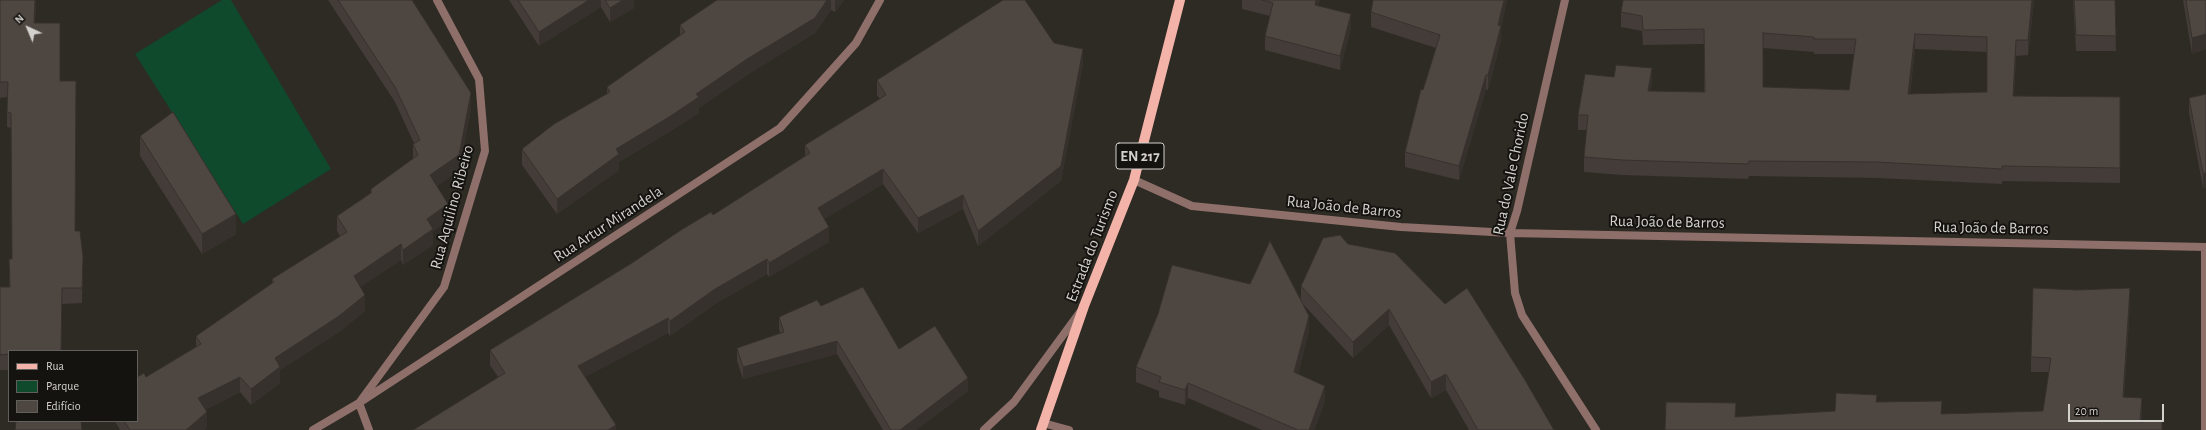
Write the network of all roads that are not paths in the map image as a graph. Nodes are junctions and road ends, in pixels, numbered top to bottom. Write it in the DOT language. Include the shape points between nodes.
graph roads {
  1 [pos="437,0"];
  2 [pos="880,0"];
  3 [pos="1180,0"];
  4 [pos="1565,0"];
  5 [pos="1134,180"];
  6 [pos="1510,234"];
  7 [pos="2206,247"];
  8 [pos="1084,306"];
  9 [pos="358,403"];
  10 [pos="1042,427"];
  11 [pos="313,430"];
  12 [pos="369,430"];
  13 [pos="984,430"];
  14 [pos="1069,430"];
  15 [pos="1596,430"];
  16 [pos="2204,430"];
  1 -- 9 [label="street, Rua Aquilino Ribeiro" via="479,79 485,151 444,287"];
  2 -- 9 [label="street, Rua Artur Mirandela" via="856,44 780,128"];
  3 -- 5 [label="main road, Estrada do Turismo / EN 217"];
  4 -- 6 [label="street, Rua do Vale Chorido"];
  5 -- 6 [label="street, Rua João de Barros" via="1192,206 1401,227"];
  5 -- 8 [label="main road, Estrada do Turismo / EN 217"];
  6 -- 7 [label="street, Rua João de Barros"];
  6 -- 15 [label="street, Rua do Vale Chorido" via="1515,293 1522,315"];
  7 -- 16 [label="street"];
  8 -- 10 [label="main road, Estrada do Turismo / EN 217"];
  8 -- 13 [label="street" via="1014,402"];
  9 -- 11 [label="street, Rua Artur Mirandela"];
  9 -- 12 [label="street"];
  10 -- 14 [label="street"];
}
